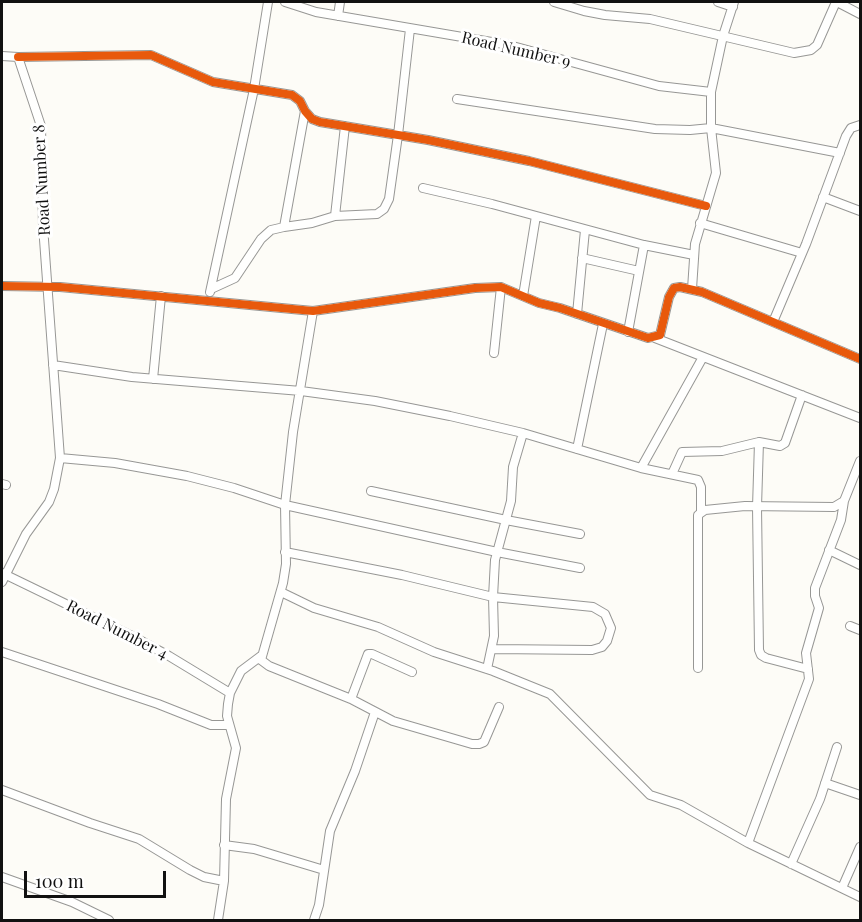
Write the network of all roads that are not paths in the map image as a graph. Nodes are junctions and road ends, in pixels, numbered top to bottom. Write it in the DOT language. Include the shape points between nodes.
graph roads {
  1 [pos="268,2"];
  2 [pos="285,2"];
  3 [pos="340,2"];
  4 [pos="554,2"];
  5 [pos="718,2"];
  6 [pos="836,2"];
  7 [pos="734,4"];
  8 [pos="861,14"];
  9 [pos="338,16"];
  10 [pos="410,28"];
  11 [pos="723,36"];
  12 [pos="2,56"];
  13 [pos="18,57"];
  14 [pos="254,89"];
  15 [pos="711,92"];
  16 [pos="457,99"];
  17 [pos="305,111"];
  18 [pos="861,125"];
  19 [pos="345,126"];
  20 [pos="711,128"];
  21 [pos="398,135"];
  22 [pos="840,153"];
  23 [pos="423,188"];
  24 [pos="824,197"];
  25 [pos="706,206"];
  26 [pos="861,211"];
  27 [pos="335,216"];
  28 [pos="536,216"];
  29 [pos="700,223"];
  30 [pos="284,226"];
  31 [pos="585,230"];
  32 [pos="644,245"];
  33 [pos="802,253"];
  34 [pos="694,255"];
  35 [pos="582,258"];
  36 [pos="639,271"];
  37 [pos="2,286"];
  38 [pos="49,286"];
  39 [pos="501,287"];
  40 [pos="211,289"];
  41 [pos="692,289"];
  42 [pos="161,296"];
  43 [pos="523,296"];
  44 [pos="209,301"];
  45 [pos="313,311"];
  46 [pos="577,314"];
  47 [pos="773,322"];
  48 [pos="603,324"];
  49 [pos="628,332"];
  50 [pos="655,338"];
  51 [pos="494,353"];
  52 [pos="703,357"];
  53 [pos="861,359"];
  54 [pos="53,365"];
  55 [pos="153,378"];
  56 [pos="301,391"];
  57 [pos="802,395"];
  58 [pos="861,418"];
  59 [pos="523,433"];
  60 [pos="759,442"];
  61 [pos="577,449"];
  62 [pos="60,458"];
  63 [pos="861,461"];
  64 [pos="641,468"];
  65 [pos="672,474"];
  66 [pos="850,486"];
  67 [pos="371,490"];
  68 [pos="861,491"];
  69 [pos="844,501"];
  70 [pos="285,506"];
  71 [pos="757,507"];
  72 [pos="701,512"];
  73 [pos="506,520"];
  74 [pos="580,534"];
  75 [pos="829,550"];
  76 [pos="285,552"];
  77 [pos="497,552"];
  78 [pos="861,565"];
  79 [pos="580,568"];
  80 [pos="2,577"];
  81 [pos="281,592"];
  82 [pos="493,597"];
  83 [pos="850,626"];
  84 [pos="861,630"];
  85 [pos="493,649"];
  86 [pos="2,652"];
  87 [pos="261,656"];
  88 [pos="698,668"];
  89 [pos="487,669"];
  90 [pos="808,669"];
  91 [pos="412,672"];
  92 [pos="230,693"];
  93 [pos="351,699"];
  94 [pos="499,707"];
  95 [pos="375,712"];
  96 [pos="229,725"];
  97 [pos="837,747"];
  98 [pos="825,783"];
  99 [pos="2,790"];
  100 [pos="861,795"];
  101 [pos="748,843"];
  102 [pos="224,845"];
  103 [pos="861,847"];
  104 [pos="791,864"];
  105 [pos="324,870"];
  106 [pos="2,877"];
  107 [pos="224,881"];
  108 [pos="842,888"];
  109 [pos="861,897"];
  110 [pos="109,921"];
  111 [pos="218,921"];
  112 [pos="314,921"];
  1 -- 14 [label="street"];
  2 -- 9 [label="street, Road Number 9"];
  3 -- 9 [label="street"];
  4 -- 11 [label="street"];
  5 -- 7 [label="street"];
  6 -- 8 [label="street"];
  6 -- 11 [label="street" via="818,45 803,53"];
  7 -- 11 [label="street"];
  9 -- 10 [label="street, Road Number 9"];
  10 -- 15 [label="street, Road Number 9" via="509,45 659,86"];
  10 -- 21 [label="street"];
  11 -- 15 [label="street"];
  12 -- 13 [label="street"];
  13 -- 14 [label="street" via="151,55 213,82"];
  13 -- 38 [label="street, Road Number 8" via="41,126"];
  14 -- 17 [label="street" via="292,95 300,100"];
  14 -- 40 [label="street"];
  15 -- 20 [label="street"];
  16 -- 20 [label="street" via="655,129"];
  17 -- 19 [label="street" via="320,122"];
  17 -- 30 [label="street"];
  18 -- 22 [label="street" via="851,128"];
  19 -- 21 [label="street"];
  19 -- 27 [label="street"];
  20 -- 22 [label="street"];
  20 -- 25 [label="street" via="716,173"];
  21 -- 25 [label="street" via="529,161"];
  21 -- 27 [label="street" via="389,199 384,209 373,214"];
  22 -- 24 [label="street"];
  23 -- 28 [label="street"];
  24 -- 26 [label="street"];
  24 -- 33 [label="street"];
  25 -- 29 [label="street"];
  27 -- 30 [label="street"];
  28 -- 31 [label="street"];
  28 -- 43 [label="street"];
  29 -- 33 [label="street"];
  29 -- 34 [label="street"];
  30 -- 40 [label="street" via="261,239 235,278"];
  31 -- 32 [label="street"];
  31 -- 35 [label="street"];
  32 -- 34 [label="street"];
  32 -- 36 [label="street"];
  33 -- 47 [label="street"];
  34 -- 41 [label="street"];
  35 -- 36 [label="street"];
  35 -- 46 [label="street"];
  36 -- 49 [label="street"];
  37 -- 38 [label="street"];
  38 -- 42 [label="street"];
  38 -- 54 [label="street, Road Number 8"];
  39 -- 43 [label="street"];
  39 -- 45 [label="street"];
  39 -- 51 [label="street"];
  40 -- 44 [label="street"];
  41 -- 47 [label="street"];
  41 -- 50 [label="street" via="674,288 663,329"];
  42 -- 44 [label="street"];
  42 -- 55 [label="street"];
  43 -- 46 [label="street"];
  44 -- 45 [label="street"];
  45 -- 56 [label="street"];
  46 -- 48 [label="street"];
  47 -- 53 [label="street"];
  48 -- 49 [label="street"];
  48 -- 61 [label="street"];
  49 -- 50 [label="street"];
  50 -- 52 [label="street"];
  52 -- 57 [label="street"];
  52 -- 64 [label="street"];
  54 -- 55 [label="street"];
  54 -- 62 [label="street, Road Number 8"];
  55 -- 56 [label="street"];
  56 -- 59 [label="street" via="375,401"];
  56 -- 70 [label="street"];
  57 -- 58 [label="street"];
  57 -- 60 [label="street" via="785,443 780,446"];
  59 -- 61 [label="street"];
  59 -- 73 [label="street" via="514,458 513,490"];
  60 -- 65 [label="street" via="722,451 682,452"];
  60 -- 71 [label="street"];
  61 -- 64 [label="street"];
  62 -- 70 [label="street" via="187,476"];
  62 -- 80 [label="street, Road Number 8" via="49,502"];
  63 -- 66 [label="street"];
  64 -- 65 [label="street"];
  65 -- 72 [label="street" via="701,483"];
  66 -- 68 [label="street"];
  66 -- 69 [label="street"];
  67 -- 73 [label="street"];
  69 -- 71 [label="street" via="834,507"];
  69 -- 75 [label="street"];
  70 -- 76 [label="street"];
  70 -- 77 [label="street"];
  71 -- 72 [label="street"];
  71 -- 90 [label="street" via="759,650 766,658"];
  72 -- 88 [label="street" via="696,522"];
  73 -- 74 [label="street"];
  73 -- 77 [label="street"];
  75 -- 78 [label="street"];
  75 -- 90 [label="street" via="815,588 819,608 806,653"];
  76 -- 81 [label="street"];
  76 -- 82 [label="street"];
  77 -- 79 [label="street"];
  77 -- 82 [label="street"];
  80 -- 92 [label="street, Road Number 4" via="132,636"];
  81 -- 87 [label="street"];
  81 -- 89 [label="street" via="314,608"];
  82 -- 85 [label="street"];
  82 -- 85 [label="street" via="592,607 605,614 611,628 607,641 592,650"];
  83 -- 84 [label="street"];
  85 -- 89 [label="street"];
  86 -- 96 [label="street" via="211,725"];
  87 -- 92 [label="street" via="242,671"];
  87 -- 93 [label="street" via="269,666"];
  89 -- 101 [label="street" via="550,694 650,795 681,805"];
  90 -- 101 [label="street" via="809,679"];
  91 -- 93 [label="street" via="368,654"];
  92 -- 96 [label="street"];
  93 -- 95 [label="street"];
  94 -- 95 [label="street" via="487,737 479,744 403,725"];
  95 -- 105 [label="street" via="330,831"];
  96 -- 102 [label="street" via="236,748 226,799"];
  97 -- 98 [label="street"];
  98 -- 100 [label="street"];
  98 -- 104 [label="street"];
  99 -- 107 [label="street" via="139,839 204,877"];
  101 -- 104 [label="street"];
  102 -- 105 [label="street" via="254,849"];
  102 -- 107 [label="street"];
  103 -- 108 [label="street"];
  104 -- 108 [label="street"];
  105 -- 112 [label="street"];
  106 -- 110 [label="street" via="72,902"];
  107 -- 111 [label="street"];
  108 -- 109 [label="street"];
}
